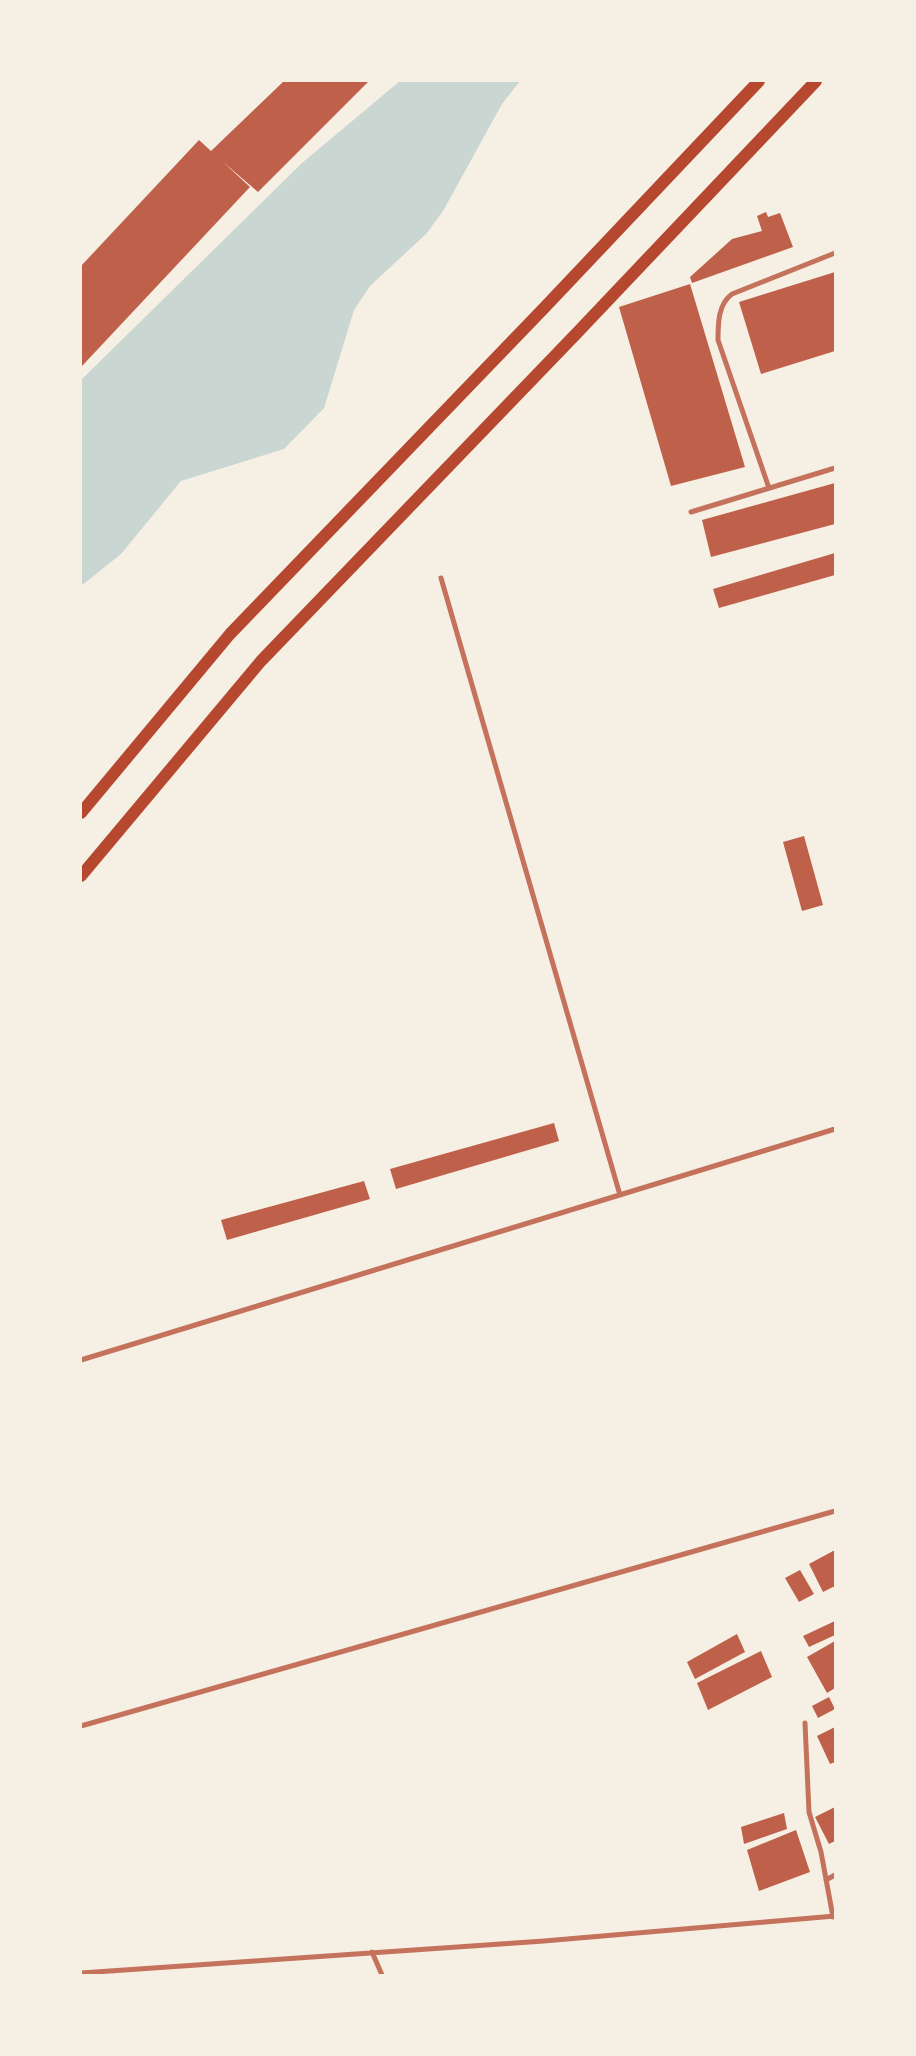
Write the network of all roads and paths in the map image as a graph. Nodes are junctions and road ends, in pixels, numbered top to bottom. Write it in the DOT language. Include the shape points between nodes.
graph roads {
  1 [pos="758,81"];
  2 [pos="816,81"];
  3 [pos="835,253"];
  4 [pos="835,468"];
  5 [pos="769,488"];
  6 [pos="692,512"];
  7 [pos="441,578"];
  8 [pos="81,813"];
  9 [pos="81,876"];
  10 [pos="835,1129"];
  11 [pos="620,1195"];
  12 [pos="81,1360"];
  13 [pos="835,1512"];
  14 [pos="805,1723"];
  15 [pos="81,1726"];
  16 [pos="835,1875"];
  17 [pos="826,1880"];
  18 [pos="834,1917"];
  19 [pos="372,1952"];
  20 [pos="81,1973"];
  21 [pos="382,1975"];
  1 -- 8 [label="main road" via="230,634"];
  2 -- 9 [label="main road" via="261,661"];
  3 -- 5 [label="street" via="729,296 720,315 718,340"];
  4 -- 5 [label="street"];
  5 -- 6 [label="street"];
  7 -- 11 [label="street"];
  10 -- 11 [label="street"];
  11 -- 12 [label="street"];
  13 -- 15 [label="street"];
  14 -- 17 [label="street" via="809,1812"];
  16 -- 17 [label="street"];
  17 -- 18 [label="street"];
  18 -- 19 [label="street"];
  19 -- 20 [label="street"];
  19 -- 21 [label="street"];
}
